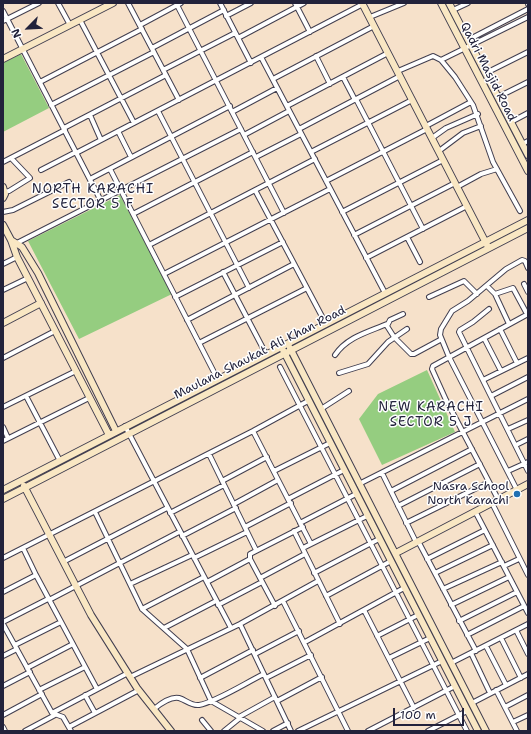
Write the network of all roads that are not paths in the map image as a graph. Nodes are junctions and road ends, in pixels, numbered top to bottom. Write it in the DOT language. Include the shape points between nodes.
graph roads {
  1 [pos="39,3"];
  2 [pos="58,3"];
  3 [pos="113,3"];
  4 [pos="128,3"];
  5 [pos="220,3"];
  6 [pos="251,3"];
  7 [pos="304,3"];
  8 [pos="404,3"];
  9 [pos="441,3"];
  10 [pos="449,3"];
  11 [pos="468,3"];
  12 [pos="178,4"];
  13 [pos="363,4"];
  14 [pos="296,5"];
  15 [pos="528,9"];
  16 [pos="224,10"];
  17 [pos="453,10"];
  18 [pos="3,11"];
  19 [pos="226,16"];
  20 [pos="370,17"];
  21 [pos="528,17"];
  22 [pos="5,20"];
  23 [pos="80,20"];
  24 [pos="70,25"];
  25 [pos="374,26"];
  26 [pos="141,27"];
  27 [pos="189,28"];
  28 [pos="310,32"];
  29 [pos="237,35"];
  30 [pos="470,42"];
  31 [pos="23,49"];
  32 [pos="464,49"];
  33 [pos="153,50"];
  34 [pos="201,51"];
  35 [pos="97,52"];
  36 [pos="528,52"];
  37 [pos="388,53"];
  38 [pos="316,56"];
  39 [pos="261,57"];
  40 [pos="3,59"];
  41 [pos="441,60"];
  42 [pos="251,63"];
  43 [pos="163,70"];
  44 [pos="399,73"];
  45 [pos="486,73"];
  46 [pos="109,75"];
  47 [pos="166,75"];
  48 [pos="343,77"];
  49 [pos="273,79"];
  50 [pos="216,81"];
  51 [pos="40,82"];
  52 [pos="528,82"];
  53 [pos="330,84"];
  54 [pos="277,88"];
  55 [pos="498,97"];
  56 [pos="121,98"];
  57 [pos="355,99"];
  58 [pos="178,100"];
  59 [pos="412,100"];
  60 [pos="471,102"];
  61 [pos="51,105"];
  62 [pos="230,106"];
  63 [pos="288,108"];
  64 [pos="158,111"];
  65 [pos="232,112"];
  66 [pos="528,113"];
  67 [pos="478,114"];
  68 [pos="90,115"];
  69 [pos="511,122"];
  70 [pos="134,123"];
  71 [pos="368,123"];
  72 [pos="481,126"];
  73 [pos="427,128"];
  74 [pos="64,129"];
  75 [pos="241,129"];
  76 [pos="299,129"];
  77 [pos="118,131"];
  78 [pos="301,134"];
  79 [pos="244,135"];
  80 [pos="171,137"];
  81 [pos="432,138"];
  82 [pos="101,140"];
  83 [pos="525,143"];
  84 [pos="439,151"];
  85 [pos="76,152"];
  86 [pos="253,152"];
  87 [pos="311,152"];
  88 [pos="383,152"];
  89 [pos="528,155"];
  90 [pos="256,157"];
  91 [pos="11,158"];
  92 [pos="132,158"];
  93 [pos="183,159"];
  94 [pos="315,160"];
  95 [pos="443,160"];
  96 [pos="3,162"];
  97 [pos="110,169"];
  98 [pos="497,169"];
  99 [pos="42,170"];
  100 [pos="528,172"];
  101 [pos="90,179"];
  102 [pos="326,181"];
  103 [pos="69,182"];
  104 [pos="195,182"];
  105 [pos="269,183"];
  106 [pos="399,183"];
  107 [pos="456,185"];
  108 [pos="330,189"];
  109 [pos="255,190"];
  110 [pos="121,191"];
  111 [pos="3,192"];
  112 [pos="101,201"];
  113 [pos="411,206"];
  114 [pos="467,206"];
  115 [pos="520,211"];
  116 [pos="3,212"];
  117 [pos="284,212"];
  118 [pos="342,212"];
  119 [pos="211,213"];
  120 [pos="133,214"];
  121 [pos="271,220"];
  122 [pos="528,220"];
  123 [pos="4,229"];
  124 [pos="423,229"];
  125 [pos="527,230"];
  126 [pos="354,235"];
  127 [pos="407,237"];
  128 [pos="226,242"];
  129 [pos="283,242"];
  130 [pos="486,242"];
  131 [pos="14,243"];
  132 [pos="149,245"];
  133 [pos="489,248"];
  134 [pos="17,257"];
  135 [pos="366,258"];
  136 [pos="420,262"];
  137 [pos="3,264"];
  138 [pos="294,264"];
  139 [pos="238,265"];
  140 [pos="528,268"];
  141 [pos="224,272"];
  142 [pos="164,274"];
  143 [pos="28,278"];
  144 [pos="524,284"];
  145 [pos="488,286"];
  146 [pos="249,288"];
  147 [pos="307,288"];
  148 [pos="3,290"];
  149 [pos="528,292"];
  150 [pos="235,294"];
  151 [pos="385,294"];
  152 [pos="477,294"];
  153 [pos="495,294"];
  154 [pos="175,297"];
  155 [pos="429,297"];
  156 [pos="41,303"];
  157 [pos="489,308"];
  158 [pos="403,314"];
  159 [pos="528,314"];
  160 [pos="248,318"];
  161 [pos="187,320"];
  162 [pos="3,323"];
  163 [pos="326,324"];
  164 [pos="387,324"];
  165 [pos="509,324"];
  166 [pos="407,328"];
  167 [pos="500,329"];
  168 [pos="55,332"];
  169 [pos="394,337"];
  170 [pos="484,338"];
  171 [pos="71,339"];
  172 [pos="440,340"];
  173 [pos="61,343"];
  174 [pos="199,343"];
  175 [pos="287,343"];
  176 [pos="281,346"];
  177 [pos="466,347"];
  178 [pos="291,350"];
  179 [pos="284,353"];
  180 [pos="266,354"];
  181 [pos="335,355"];
  182 [pos="449,357"];
  183 [pos="3,358"];
  184 [pos="528,358"];
  185 [pos="517,363"];
  186 [pos="280,367"];
  187 [pos="76,371"];
  188 [pos="500,371"];
  189 [pos="339,373"];
  190 [pos="528,377"];
  191 [pos="218,380"];
  192 [pos="483,380"];
  193 [pos="349,391"];
  194 [pos="26,396"];
  195 [pos="491,396"];
  196 [pos="89,398"];
  197 [pos="528,399"];
  198 [pos="308,400"];
  199 [pos="300,405"];
  200 [pos="3,407"];
  201 [pos="321,409"];
  202 [pos="500,413"];
  203 [pos="528,420"];
  204 [pos="40,422"];
  205 [pos="482,422"];
  206 [pos="125,426"];
  207 [pos="3,427"];
  208 [pos="508,429"];
  209 [pos="116,431"];
  210 [pos="254,431"];
  211 [pos="463,432"];
  212 [pos="128,433"];
  213 [pos="109,435"];
  214 [pos="8,438"];
  215 [pos="528,439"];
  216 [pos="3,441"];
  217 [pos="330,443"];
  218 [pos="516,445"];
  219 [pos="321,447"];
  220 [pos="472,449"];
  221 [pos="209,454"];
  222 [pos="267,457"];
  223 [pos="60,461"];
  224 [pos="526,463"];
  225 [pos="480,464"];
  226 [pos="344,470"];
  227 [pos="274,471"];
  228 [pos="528,471"];
  229 [pos="508,472"];
  230 [pos="382,474"];
  231 [pos="335,475"];
  232 [pos="278,480"];
  233 [pos="20,481"];
  234 [pos="222,481"];
  235 [pos="153,482"];
  236 [pos="490,482"];
  237 [pos="359,484"];
  238 [pos="528,484"];
  239 [pos="224,485"];
  240 [pos="25,488"];
  241 [pos="3,490"];
  242 [pos="517,490"];
  243 [pos="390,491"];
  244 [pos="356,494"];
  245 [pos="347,498"];
  246 [pos="3,499"];
  247 [pos="498,499"];
  248 [pos="289,501"];
  249 [pos="492,503"];
  250 [pos="235,506"];
  251 [pos="398,506"];
  252 [pos="167,508"];
  253 [pos="475,511"];
  254 [pos="95,512"];
  255 [pos="170,513"];
  256 [pos="367,516"];
  257 [pos="359,520"];
  258 [pos="406,523"];
  259 [pos="301,525"];
  260 [pos="245,527"];
  261 [pos="485,530"];
  262 [pos="294,531"];
  263 [pos="247,532"];
  264 [pos="181,534"];
  265 [pos="49,535"];
  266 [pos="108,538"];
  267 [pos="379,539"];
  268 [pos="417,542"];
  269 [pos="311,544"];
  270 [pos="371,544"];
  271 [pos="493,545"];
  272 [pos="24,548"];
  273 [pos="303,548"];
  274 [pos="256,550"];
  275 [pos="396,553"];
  276 [pos="305,554"];
  277 [pos="193,557"];
  278 [pos="3,558"];
  279 [pos="250,559"];
  280 [pos="427,559"];
  281 [pos="519,559"];
  282 [pos="391,561"];
  283 [pos="63,562"];
  284 [pos="120,563"];
  285 [pos="503,564"];
  286 [pos="382,566"];
  287 [pos="314,573"];
  288 [pos="435,573"];
  289 [pos="36,575"];
  290 [pos="528,575"];
  291 [pos="204,577"];
  292 [pos="509,577"];
  293 [pos="261,580"];
  294 [pos="318,581"];
  295 [pos="207,582"];
  296 [pos="130,584"];
  297 [pos="75,586"];
  298 [pos="404,588"];
  299 [pos="443,589"];
  300 [pos="3,592"];
  301 [pos="517,592"];
  302 [pos="395,593"];
  303 [pos="326,596"];
  304 [pos="49,599"];
  305 [pos="283,601"];
  306 [pos="217,603"];
  307 [pos="451,605"];
  308 [pos="275,606"];
  309 [pos="524,606"];
  310 [pos="142,609"];
  311 [pos="364,610"];
  312 [pos="528,611"];
  313 [pos="418,615"];
  314 [pos="410,619"];
  315 [pos="459,621"];
  316 [pos="61,622"];
  317 [pos="3,623"];
  318 [pos="240,624"];
  319 [pos="340,624"];
  320 [pos="528,624"];
  321 [pos="164,628"];
  322 [pos="231,628"];
  323 [pos="516,630"];
  324 [pos="299,631"];
  325 [pos="467,635"];
  326 [pos="377,636"];
  327 [pos="430,638"];
  328 [pos="501,638"];
  329 [pos="305,642"];
  330 [pos="421,642"];
  331 [pos="73,644"];
  332 [pos="486,646"];
  333 [pos="16,647"];
  334 [pos="186,649"];
  335 [pos="253,650"];
  336 [pos="476,651"];
  337 [pos="471,653"];
  338 [pos="256,654"];
  339 [pos="528,654"];
  340 [pos="311,655"];
  341 [pos="3,656"];
  342 [pos="389,658"];
  343 [pos="442,661"];
  344 [pos="451,663"];
  345 [pos="433,665"];
  346 [pos="85,667"];
  347 [pos="28,670"];
  348 [pos="528,674"];
  349 [pos="129,675"];
  350 [pos="265,676"];
  351 [pos="322,677"];
  352 [pos="200,678"];
  353 [pos="521,678"];
  354 [pos="401,682"];
  355 [pos="506,685"];
  356 [pos="3,686"];
  357 [pos="455,686"];
  358 [pos="97,689"];
  359 [pos="139,690"];
  360 [pos="496,690"];
  361 [pos="446,691"];
  362 [pos="40,692"];
  363 [pos="490,693"];
  364 [pos="85,695"];
  365 [pos="528,695"];
  366 [pos="276,699"];
  367 [pos="211,701"];
  368 [pos="472,703"];
  369 [pos="505,707"];
  370 [pos="414,708"];
  371 [pos="154,709"];
  372 [pos="467,710"];
  373 [pos="339,711"];
  374 [pos="95,713"];
  375 [pos="54,714"];
  376 [pos="3,715"];
  377 [pos="458,715"];
  378 [pos="528,715"];
  379 [pos="239,718"];
  380 [pos="202,720"];
  381 [pos="513,722"];
  382 [pos="288,723"];
  383 [pos="3,727"];
  384 [pos="70,729"];
  385 [pos="5,731"];
  386 [pos="25,731"];
  387 [pos="171,731"];
  388 [pos="211,731"];
  389 [pos="225,731"];
  390 [pos="262,731"];
  391 [pos="273,731"];
  392 [pos="291,731"];
  393 [pos="298,731"];
  394 [pos="348,731"];
  395 [pos="368,731"];
  396 [pos="428,731"];
  397 [pos="466,731"];
  398 [pos="478,731"];
  399 [pos="486,731"];
  400 [pos="517,731"];
  1 -- 22 [label="street"];
  2 -- 24 [label="street"];
  3 -- 23 [label="main road"];
  4 -- 26 [label="street"];
  5 -- 16 [label="street"];
  6 -- 19 [label="street"];
  7 -- 14 [label="street"];
  8 -- 20 [label="street"];
  9 -- 32 [label="main road, Qadri Masjid Road"];
  10 -- 17 [label="main road, Qadri Masjid Road"];
  11 -- 17 [label="street"];
  12 -- 26 [label="street"];
  12 -- 27 [label="street"];
  13 -- 20 [label="main road"];
  13 -- 28 [label="street"];
  14 -- 28 [label="street"];
  14 -- 29 [label="street"];
  15 -- 30 [label="street"];
  16 -- 19 [label="street"];
  16 -- 27 [label="street"];
  17 -- 30 [label="main road, Qadri Masjid Road"];
  18 -- 22 [label="street"];
  19 -- 29 [label="street"];
  20 -- 25 [label="main road"];
  21 -- 30 [label="street"];
  22 -- 31 [label="street"];
  23 -- 24 [label="main road"];
  23 -- 35 [label="street"];
  24 -- 31 [label="main road"];
  25 -- 37 [label="main road"];
  25 -- 38 [label="street"];
  26 -- 33 [label="street"];
  26 -- 35 [label="street"];
  27 -- 33 [label="street"];
  27 -- 34 [label="street"];
  28 -- 39 [label="street"];
  29 -- 34 [label="street"];
  29 -- 42 [label="street"];
  30 -- 32 [label="street"];
  30 -- 45 [label="main road, Qadri Masjid Road"];
  31 -- 40 [label="main road"];
  31 -- 51 [label="street"];
  32 -- 41 [label="street"];
  32 -- 100 [label="main road, Qadri Masjid Road"];
  33 -- 43 [label="street"];
  33 -- 46 [label="street"];
  34 -- 43 [label="street"];
  34 -- 50 [label="street"];
  35 -- 46 [label="street"];
  35 -- 51 [label="street"];
  36 -- 45 [label="street"];
  37 -- 44 [label="main road"];
  37 -- 48 [label="street"];
  38 -- 49 [label="street"];
  38 -- 53 [label="street"];
  39 -- 42 [label="street"];
  39 -- 49 [label="street"];
  41 -- 44 [label="street" via="433,56"];
  41 -- 60 [label="street"];
  42 -- 50 [label="street"];
  43 -- 47 [label="street"];
  44 -- 57 [label="street"];
  44 -- 59 [label="main road"];
  45 -- 55 [label="main road, Qadri Masjid Road"];
  46 -- 56 [label="street"];
  46 -- 61 [label="street"];
  47 -- 56 [label="street"];
  47 -- 58 [label="street"];
  48 -- 53 [label="street"];
  48 -- 57 [label="street"];
  49 -- 54 [label="street"];
  50 -- 58 [label="street"];
  50 -- 62 [label="street"];
  51 -- 61 [label="street"];
  52 -- 55 [label="street"];
  53 -- 63 [label="street"];
  54 -- 63 [label="street"];
  54 -- 65 [label="street"];
  55 -- 69 [label="main road, Qadri Masjid Road"];
  56 -- 68 [label="street"];
  56 -- 70 [label="street"];
  57 -- 71 [label="street"];
  57 -- 76 [label="street"];
  58 -- 64 [label="street"];
  59 -- 71 [label="street"];
  59 -- 73 [label="main road"];
  60 -- 67 [label="street"];
  60 -- 73 [label="street"];
  61 -- 74 [label="street"];
  62 -- 65 [label="street"];
  62 -- 80 [label="street"];
  63 -- 76 [label="street"];
  63 -- 79 [label="street"];
  64 -- 70 [label="street"];
  64 -- 80 [label="street"];
  65 -- 75 [label="street"];
  66 -- 69 [label="street"];
  67 -- 72 [label="street"];
  67 -- 81 [label="street" via="446,128"];
  68 -- 74 [label="street"];
  68 -- 82 [label="street"];
  69 -- 83 [label="main road, Qadri Masjid Road"];
  70 -- 77 [label="street"];
  71 -- 87 [label="street"];
  71 -- 88 [label="street"];
  72 -- 84 [label="street" via="463,133"];
  72 -- 98 [label="street" via="488,151"];
  73 -- 81 [label="main road"];
  73 -- 88 [label="street"];
  74 -- 85 [label="street"];
  74 -- 91 [label="street"];
  75 -- 79 [label="street"];
  75 -- 93 [label="street"];
  76 -- 78 [label="street"];
  77 -- 82 [label="street"];
  77 -- 92 [label="street"];
  78 -- 87 [label="street"];
  78 -- 90 [label="street"];
  79 -- 86 [label="street"];
  80 -- 92 [label="street"];
  80 -- 93 [label="street"];
  81 -- 84 [label="main road"];
  82 -- 85 [label="street"];
  83 -- 89 [label="main road, Qadri Masjid Road"];
  84 -- 95 [label="main road"];
  85 -- 99 [label="street"];
  85 -- 101 [label="street"];
  86 -- 90 [label="street"];
  86 -- 104 [label="street"];
  87 -- 94 [label="street"];
  88 -- 102 [label="street"];
  88 -- 106 [label="street"];
  90 -- 105 [label="street"];
  91 -- 96 [label="street"];
  91 -- 111 [label="street" via="30,178"];
  92 -- 97 [label="street"];
  93 -- 104 [label="street"];
  93 -- 110 [label="street"];
  94 -- 102 [label="street"];
  94 -- 105 [label="street"];
  95 -- 106 [label="street"];
  95 -- 107 [label="main road"];
  97 -- 101 [label="street"];
  97 -- 110 [label="street"];
  98 -- 107 [label="street"];
  98 -- 115 [label="street"];
  101 -- 112 [label="street"];
  102 -- 108 [label="street"];
  103 -- 116 [label="street"];
  104 -- 119 [label="street"];
  104 -- 120 [label="street"];
  105 -- 109 [label="street"];
  105 -- 117 [label="street"];
  106 -- 113 [label="street"];
  106 -- 118 [label="street"];
  107 -- 113 [label="street"];
  107 -- 114 [label="main road"];
  108 -- 117 [label="street"];
  108 -- 118 [label="street"];
  109 -- 119 [label="street"];
  109 -- 121 [label="street"];
  110 -- 112 [label="street"];
  110 -- 120 [label="street"];
  112 -- 131 [label="street"];
  113 -- 124 [label="street"];
  113 -- 126 [label="street"];
  114 -- 124 [label="street"];
  114 -- 130 [label="main road"];
  117 -- 121 [label="street"];
  118 -- 126 [label="street"];
  119 -- 128 [label="street"];
  119 -- 132 [label="street"];
  120 -- 132 [label="street"];
  121 -- 128 [label="street"];
  121 -- 129 [label="street"];
  122 -- 130 [label="main road, Maulana Shaukat Ali Khan Road"];
  123 -- 131 [label="main road"];
  124 -- 127 [label="street"];
  125 -- 133 [label="main road, Maulana Shaukat Ali Khan Road"];
  126 -- 135 [label="street"];
  127 -- 135 [label="street"];
  127 -- 136 [label="street"];
  128 -- 139 [label="street"];
  128 -- 142 [label="street"];
  129 -- 138 [label="street"];
  129 -- 139 [label="street"];
  130 -- 133 [label="main road"];
  130 -- 151 [label="main road, Maulana Shaukat Ali Khan Road"];
  131 -- 134 [label="main road"];
  131 -- 171 [label="main road" via="22,247"];
  132 -- 142 [label="street"];
  133 -- 178 [label="main road, Maulana Shaukat Ali Khan Road"];
  134 -- 137 [label="street"];
  134 -- 143 [label="main road"];
  135 -- 151 [label="street"];
  138 -- 146 [label="street"];
  138 -- 147 [label="street"];
  139 -- 141 [label="street"];
  139 -- 146 [label="street"];
  140 -- 145 [label="street" via="522,260 506,269"];
  141 -- 150 [label="street"];
  141 -- 154 [label="street"];
  142 -- 154 [label="street"];
  143 -- 148 [label="street"];
  143 -- 156 [label="main road"];
  144 -- 149 [label="street"];
  145 -- 152 [label="street"];
  145 -- 153 [label="street"];
  146 -- 150 [label="street"];
  147 -- 160 [label="street"];
  147 -- 163 [label="street"];
  150 -- 160 [label="street"];
  150 -- 161 [label="street"];
  151 -- 163 [label="main road, Maulana Shaukat Ali Khan Road"];
  152 -- 155 [label="street" via="464,281"];
  152 -- 172 [label="street" via="452,311 441,329"];
  153 -- 159 [label="street" via="513,288"];
  153 -- 165 [label="street"];
  154 -- 161 [label="street"];
  156 -- 162 [label="main road"];
  156 -- 168 [label="main road"];
  157 -- 177 [label="street" via="459,331"];
  158 -- 164 [label="street"];
  159 -- 165 [label="street"];
  160 -- 174 [label="street"];
  160 -- 180 [label="street"];
  161 -- 174 [label="street"];
  163 -- 175 [label="main road, Maulana Shaukat Ali Khan Road"];
  164 -- 169 [label="street"];
  164 -- 181 [label="street" via="348,341"];
  165 -- 167 [label="street"];
  166 -- 169 [label="street"];
  167 -- 170 [label="street"];
  167 -- 185 [label="street"];
  168 -- 173 [label="main road"];
  168 -- 183 [label="street"];
  169 -- 172 [label="street" via="413,354"];
  169 -- 189 [label="street" via="368,364"];
  170 -- 177 [label="street"];
  170 -- 188 [label="street"];
  171 -- 173 [label="main road"];
  171 -- 209 [label="main road"];
  172 -- 182 [label="street"];
  173 -- 187 [label="main road"];
  174 -- 191 [label="street"];
  175 -- 176 [label="main road, Maulana Shaukat Ali Khan Road"];
  175 -- 178 [label="main road"];
  176 -- 179 [label="main road"];
  176 -- 180 [label="main road, Maulana Shaukat Ali Khan Road"];
  177 -- 182 [label="street"];
  177 -- 192 [label="street"];
  178 -- 179 [label="main road, Maulana Shaukat Ali Khan Road"];
  178 -- 201 [label="main road"];
  179 -- 198 [label="main road"];
  179 -- 212 [label="main road, Maulana Shaukat Ali Khan Road"];
  180 -- 191 [label="main road, Maulana Shaukat Ali Khan Road"];
  182 -- 205 [label="street"];
  182 -- 211 [label="street" via="432,369"];
  184 -- 185 [label="street"];
  185 -- 188 [label="street"];
  186 -- 199 [label="street"];
  187 -- 194 [label="street"];
  187 -- 196 [label="main road"];
  188 -- 192 [label="street"];
  190 -- 195 [label="street"];
  191 -- 206 [label="main road, Maulana Shaukat Ali Khan Road"];
  192 -- 195 [label="street"];
  193 -- 201 [label="street"];
  194 -- 200 [label="street"];
  194 -- 204 [label="street"];
  195 -- 202 [label="street"];
  196 -- 204 [label="street"];
  196 -- 213 [label="main road"];
  197 -- 202 [label="street"];
  198 -- 199 [label="street"];
  198 -- 217 [label="main road"];
  199 -- 210 [label="street"];
  199 -- 219 [label="street"];
  201 -- 237 [label="main road"];
  202 -- 205 [label="street"];
  202 -- 208 [label="street"];
  203 -- 208 [label="street"];
  204 -- 214 [label="street"];
  204 -- 223 [label="street"];
  205 -- 211 [label="street"];
  205 -- 229 [label="street"];
  206 -- 209 [label="main road, Maulana Shaukat Ali Khan Road"];
  206 -- 212 [label="street"];
  207 -- 214 [label="street"];
  208 -- 218 [label="street"];
  209 -- 213 [label="main road, Maulana Shaukat Ali Khan Road"];
  210 -- 221 [label="street"];
  210 -- 222 [label="street"];
  211 -- 220 [label="street"];
  211 -- 230 [label="street"];
  212 -- 235 [label="street"];
  212 -- 240 [label="main road, Maulana Shaukat Ali Khan Road"];
  213 -- 223 [label="main road, Maulana Shaukat Ali Khan Road"];
  214 -- 216 [label="street"];
  215 -- 218 [label="street"];
  217 -- 219 [label="street"];
  217 -- 226 [label="main road"];
  218 -- 224 [label="street"];
  219 -- 227 [label="street"];
  219 -- 231 [label="street"];
  220 -- 225 [label="street"];
  220 -- 243 [label="street"];
  221 -- 234 [label="street"];
  221 -- 235 [label="street"];
  222 -- 227 [label="street"];
  222 -- 234 [label="street"];
  223 -- 233 [label="main road, Maulana Shaukat Ali Khan Road"];
  224 -- 228 [label="street"];
  224 -- 229 [label="street"];
  225 -- 236 [label="street"];
  225 -- 251 [label="street"];
  226 -- 231 [label="street"];
  226 -- 244 [label="main road"];
  227 -- 232 [label="street"];
  229 -- 242 [label="street"];
  230 -- 237 [label="street"];
  230 -- 243 [label="street"];
  231 -- 245 [label="street"];
  231 -- 248 [label="street"];
  232 -- 248 [label="street"];
  232 -- 250 [label="street"];
  233 -- 240 [label="main road"];
  233 -- 241 [label="main road, Maulana Shaukat Ali Khan Road"];
  234 -- 239 [label="street"];
  235 -- 252 [label="street"];
  235 -- 254 [label="street"];
  236 -- 247 [label="street"];
  236 -- 258 [label="street"];
  237 -- 275 [label="main road"];
  238 -- 242 [label="main road"];
  239 -- 250 [label="street"];
  239 -- 255 [label="street"];
  240 -- 246 [label="main road, Maulana Shaukat Ali Khan Road"];
  240 -- 265 [label="main road"];
  242 -- 247 [label="main road"];
  243 -- 251 [label="street"];
  244 -- 245 [label="street"];
  244 -- 256 [label="main road"];
  245 -- 257 [label="street"];
  245 -- 259 [label="street"];
  247 -- 249 [label="main road"];
  248 -- 259 [label="street"];
  248 -- 260 [label="street"];
  249 -- 253 [label="main road"];
  249 -- 281 [label="street"];
  250 -- 260 [label="street"];
  250 -- 264 [label="street"];
  251 -- 258 [label="street"];
  252 -- 255 [label="street"];
  252 -- 266 [label="street"];
  253 -- 261 [label="street"];
  253 -- 268 [label="main road"];
  254 -- 265 [label="street"];
  254 -- 266 [label="street"];
  255 -- 264 [label="street"];
  256 -- 257 [label="street"];
  256 -- 267 [label="main road"];
  257 -- 269 [label="street"];
  257 -- 270 [label="street"];
  258 -- 268 [label="street"];
  259 -- 262 [label="street"];
  259 -- 269 [label="street"];
  260 -- 263 [label="street"];
  261 -- 271 [label="street"];
  261 -- 280 [label="street"];
  262 -- 273 [label="street"];
  262 -- 274 [label="street"];
  263 -- 274 [label="street"];
  263 -- 277 [label="street"];
  264 -- 277 [label="street"];
  264 -- 284 [label="street"];
  265 -- 272 [label="street"];
  265 -- 283 [label="main road"];
  266 -- 283 [label="street"];
  266 -- 284 [label="street"];
  267 -- 270 [label="street"];
  267 -- 282 [label="main road"];
  268 -- 275 [label="main road"];
  268 -- 280 [label="street"];
  269 -- 273 [label="street"];
  270 -- 286 [label="street"];
  270 -- 287 [label="street"];
  271 -- 285 [label="street"];
  271 -- 288 [label="street"];
  272 -- 278 [label="street"];
  272 -- 289 [label="street"];
  273 -- 276 [label="street"];
  274 -- 279 [label="street" via="251,552"];
  275 -- 344 [label="main road"];
  276 -- 287 [label="street"];
  276 -- 293 [label="street"];
  277 -- 291 [label="street"];
  277 -- 296 [label="street"];
  279 -- 293 [label="street"];
  279 -- 295 [label="street"];
  280 -- 288 [label="street"];
  281 -- 285 [label="street"];
  281 -- 290 [label="street"];
  282 -- 286 [label="street"];
  282 -- 298 [label="main road"];
  283 -- 297 [label="main road"];
  284 -- 296 [label="street"];
  284 -- 297 [label="street"];
  285 -- 292 [label="street"];
  285 -- 299 [label="street"];
  286 -- 302 [label="street"];
  286 -- 303 [label="street"];
  287 -- 294 [label="street"];
  288 -- 299 [label="street"];
  289 -- 300 [label="street"];
  289 -- 304 [label="street"];
  291 -- 295 [label="street"];
  291 -- 310 [label="street"];
  292 -- 301 [label="street"];
  292 -- 307 [label="street"];
  293 -- 306 [label="street"];
  293 -- 308 [label="street"];
  294 -- 303 [label="street"];
  294 -- 305 [label="street"];
  295 -- 306 [label="street"];
  296 -- 310 [label="street"];
  297 -- 304 [label="street"];
  297 -- 349 [label="main road"];
  298 -- 302 [label="street"];
  298 -- 313 [label="main road"];
  299 -- 307 [label="street"];
  301 -- 309 [label="street"];
  301 -- 315 [label="street"];
  302 -- 311 [label="street"];
  302 -- 314 [label="street"];
  303 -- 319 [label="street"];
  304 -- 316 [label="street"];
  304 -- 317 [label="street"];
  305 -- 308 [label="street"];
  305 -- 324 [label="street"];
  306 -- 321 [label="street"];
  306 -- 322 [label="street"];
  307 -- 315 [label="street"];
  308 -- 318 [label="street"];
  309 -- 312 [label="street"];
  309 -- 325 [label="street"];
  310 -- 321 [label="street"];
  311 -- 319 [label="street"];
  311 -- 326 [label="street"];
  313 -- 314 [label="street"];
  313 -- 327 [label="main road"];
  314 -- 326 [label="street"];
  314 -- 330 [label="street"];
  315 -- 325 [label="street"];
  316 -- 331 [label="street"];
  316 -- 333 [label="street"];
  317 -- 333 [label="street"];
  318 -- 322 [label="street"];
  318 -- 335 [label="street"];
  319 -- 329 [label="street"];
  320 -- 323 [label="street"];
  321 -- 334 [label="street"];
  322 -- 334 [label="street"];
  323 -- 328 [label="street"];
  323 -- 339 [label="street"];
  324 -- 329 [label="street"];
  324 -- 338 [label="street"];
  325 -- 336 [label="street"];
  326 -- 342 [label="street"];
  327 -- 330 [label="street"];
  327 -- 343 [label="main road"];
  328 -- 332 [label="street"];
  328 -- 353 [label="street"];
  329 -- 340 [label="street"];
  330 -- 342 [label="street"];
  330 -- 345 [label="street"];
  331 -- 346 [label="street"];
  331 -- 347 [label="street"];
  332 -- 336 [label="street"];
  332 -- 355 [label="street"];
  333 -- 341 [label="street"];
  333 -- 347 [label="street"];
  334 -- 349 [label="street"];
  334 -- 352 [label="street"];
  335 -- 338 [label="street"];
  335 -- 352 [label="street"];
  336 -- 337 [label="street"];
  337 -- 344 [label="street"];
  337 -- 363 [label="street"];
  338 -- 350 [label="street"];
  340 -- 350 [label="street"];
  340 -- 351 [label="street"];
  342 -- 354 [label="street"];
  343 -- 345 [label="street"];
  343 -- 357 [label="main road"];
  344 -- 368 [label="main road"];
  345 -- 354 [label="street"];
  345 -- 361 [label="street"];
  346 -- 358 [label="street"];
  346 -- 362 [label="street"];
  347 -- 356 [label="street"];
  347 -- 362 [label="street"];
  348 -- 353 [label="street"];
  349 -- 358 [label="street"];
  349 -- 359 [label="main road"];
  350 -- 366 [label="street"];
  350 -- 367 [label="street"];
  351 -- 366 [label="street"];
  351 -- 373 [label="street"];
  352 -- 367 [label="street"];
  353 -- 355 [label="street"];
  354 -- 370 [label="street"];
  354 -- 373 [label="street"];
  355 -- 360 [label="street"];
  357 -- 361 [label="street"];
  357 -- 372 [label="main road"];
  358 -- 364 [label="street"];
  359 -- 371 [label="main road"];
  359 -- 374 [label="street"];
  360 -- 363 [label="street"];
  360 -- 369 [label="street"];
  361 -- 370 [label="street"];
  361 -- 377 [label="street"];
  362 -- 375 [label="street"];
  362 -- 376 [label="street"];
  363 -- 368 [label="street"];
  364 -- 374 [label="street"];
  364 -- 375 [label="street"];
  365 -- 369 [label="street"];
  366 -- 379 [label="street"];
  366 -- 382 [label="street"];
  367 -- 371 [label="street" via="198,705 172,698"];
  367 -- 379 [label="street"];
  368 -- 399 [label="main road"];
  369 -- 381 [label="street"];
  370 -- 395 [label="street"];
  371 -- 387 [label="main road"];
  372 -- 377 [label="street"];
  372 -- 398 [label="main road"];
  373 -- 393 [label="street"];
  373 -- 394 [label="street"];
  374 -- 384 [label="street"];
  375 -- 384 [label="street" via="63,717"];
  375 -- 386 [label="street"];
  377 -- 396 [label="street"];
  377 -- 397 [label="street"];
  378 -- 381 [label="street"];
  379 -- 389 [label="street"];
  379 -- 390 [label="street"];
  380 -- 388 [label="street"];
  381 -- 400 [label="street"];
  382 -- 391 [label="street"];
  382 -- 392 [label="street"];
  383 -- 385 [label="street"];
}
